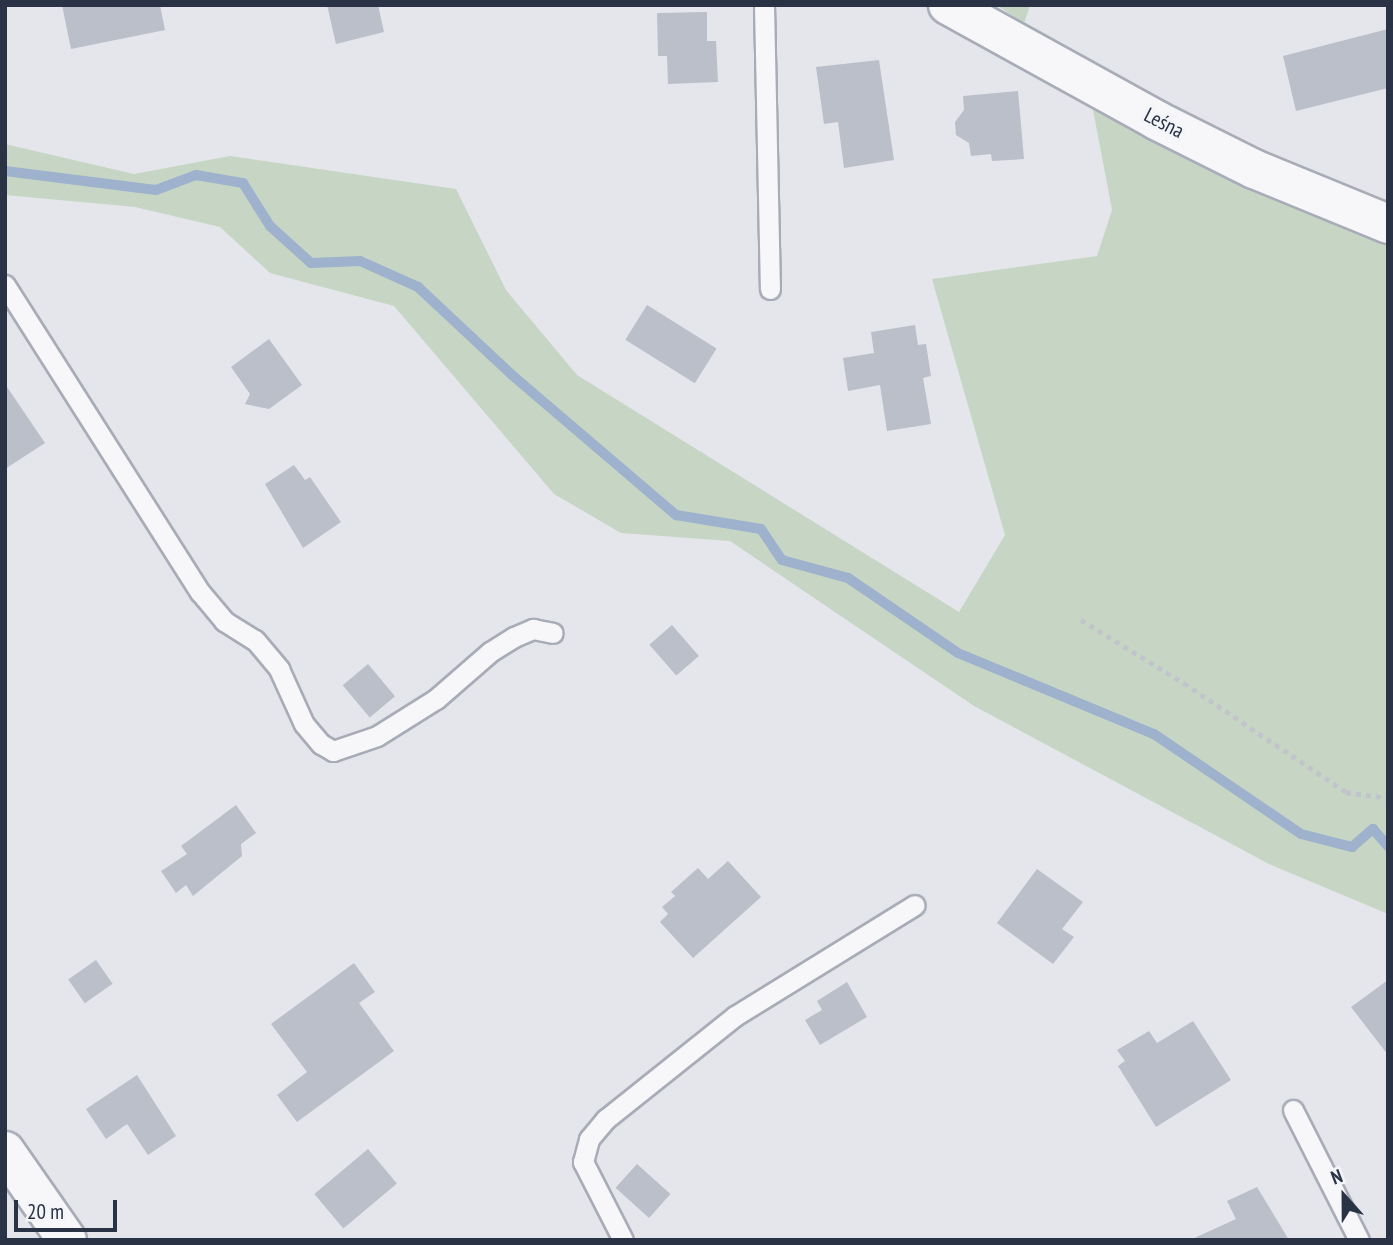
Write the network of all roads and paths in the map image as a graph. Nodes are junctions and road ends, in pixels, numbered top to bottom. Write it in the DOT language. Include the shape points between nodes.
graph roads {
  1 [pos="764,5"];
  2 [pos="948,5"];
  3 [pos="1388,224"];
  4 [pos="5,285"];
  5 [pos="770,289"];
  6 [pos="1081,620"];
  7 [pos="553,633"];
  8 [pos="1388,798"];
  9 [pos="915,905"];
  10 [pos="1293,1110"];
  11 [pos="5,1151"];
  12 [pos="67,1240"];
  13 [pos="623,1240"];
  14 [pos="1359,1240"];
  1 -- 5 [label="lane"];
  2 -- 3 [label="street, Leśna" via="1193,138"];
  4 -- 7 [label="lane" via="200,592 223,621 255,640 279,669 304,724 321,744 333,751 377,736 436,699 514,637 533,629"];
  6 -- 8 [label="path" via="1184,682 1346,792"];
  9 -- 13 [label="lane" via="735,1016 597,1129 583,1162"];
  10 -- 14 [label="lane"];
  11 -- 12 [label="street"];
}
